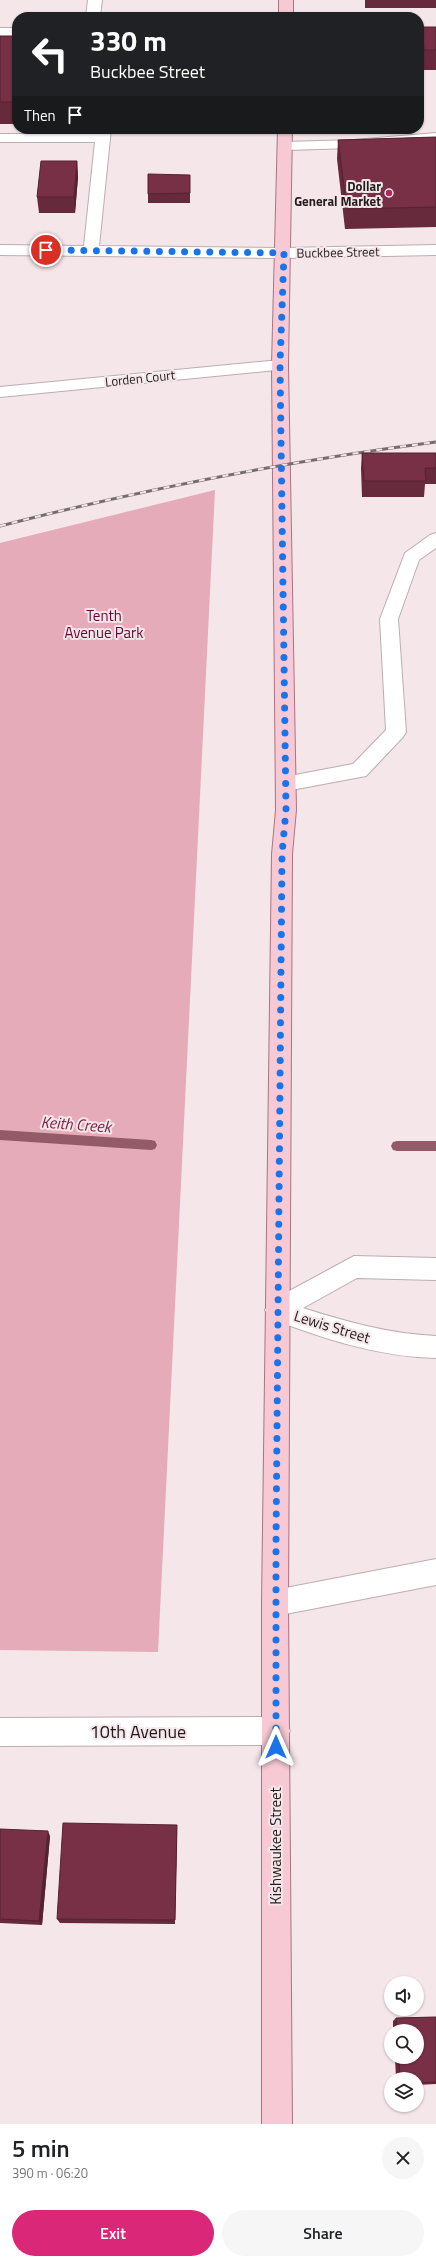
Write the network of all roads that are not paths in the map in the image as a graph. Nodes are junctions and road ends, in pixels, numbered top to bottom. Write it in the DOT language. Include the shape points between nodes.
graph roads {
  1 [pos="95,0"];
  2 [pos="286,0"];
  3 [pos="93,12"];
  4 [pos="286,12"];
  5 [pos="0,32"];
  6 [pos="12,32"];
  7 [pos="103,134"];
  8 [pos="285,134"];
  9 [pos="436,137"];
  10 [pos="0,138"];
  11 [pos="285,146"];
  12 [pos="0,250"];
  13 [pos="436,250"];
  14 [pos="92,251"];
  15 [pos="284,253"];
  16 [pos="280,365"];
  17 [pos="0,392"];
  18 [pos="436,540"];
  19 [pos="286,783"];
  20 [pos="436,1269"];
  21 [pos="277,1310"];
  22 [pos="436,1348"];
  23 [pos="436,1572"];
  24 [pos="275,1603"];
  25 [pos="276,1731"];
  26 [pos="0,1732"];
  27 [pos="277,2124"];
  1 -- 3 [label="street"];
  2 -- 4 [label="main road"];
  5 -- 6 [label="street"];
  7 -- 10 [label="street"];
  7 -- 14 [label="street"];
  8 -- 11 [label="main road, Kishwaukee Street"];
  9 -- 11 [label="street" via="353,144"];
  11 -- 15 [label="main road, Kishwaukee Street"];
  12 -- 14 [label="street, Buckbee Street"];
  13 -- 15 [label="street, Buckbee Street"];
  14 -- 15 [label="street, Buckbee Street"];
  15 -- 16 [label="main road, Kishwaukee Street"];
  16 -- 17 [label="street, Lorden Court"];
  16 -- 19 [label="main road, Kishwaukee Street"];
  18 -- 19 [label="street" via="411,557 389,619 396,732 359,771"];
  19 -- 21 [label="main road, Kishwaukee Street" via="282,854"];
  20 -- 21 [label="street, Lewis Street" via="354,1267"];
  21 -- 22 [label="street, Lewis Street" via="357,1337 411,1348"];
  21 -- 24 [label="main road, Kishwaukee Street"];
  23 -- 24 [label="street"];
  24 -- 25 [label="main road, Kishwaukee Street"];
  25 -- 26 [label="street, 10th Avenue"];
  25 -- 27 [label="main road, Kishwaukee Street"];
}
